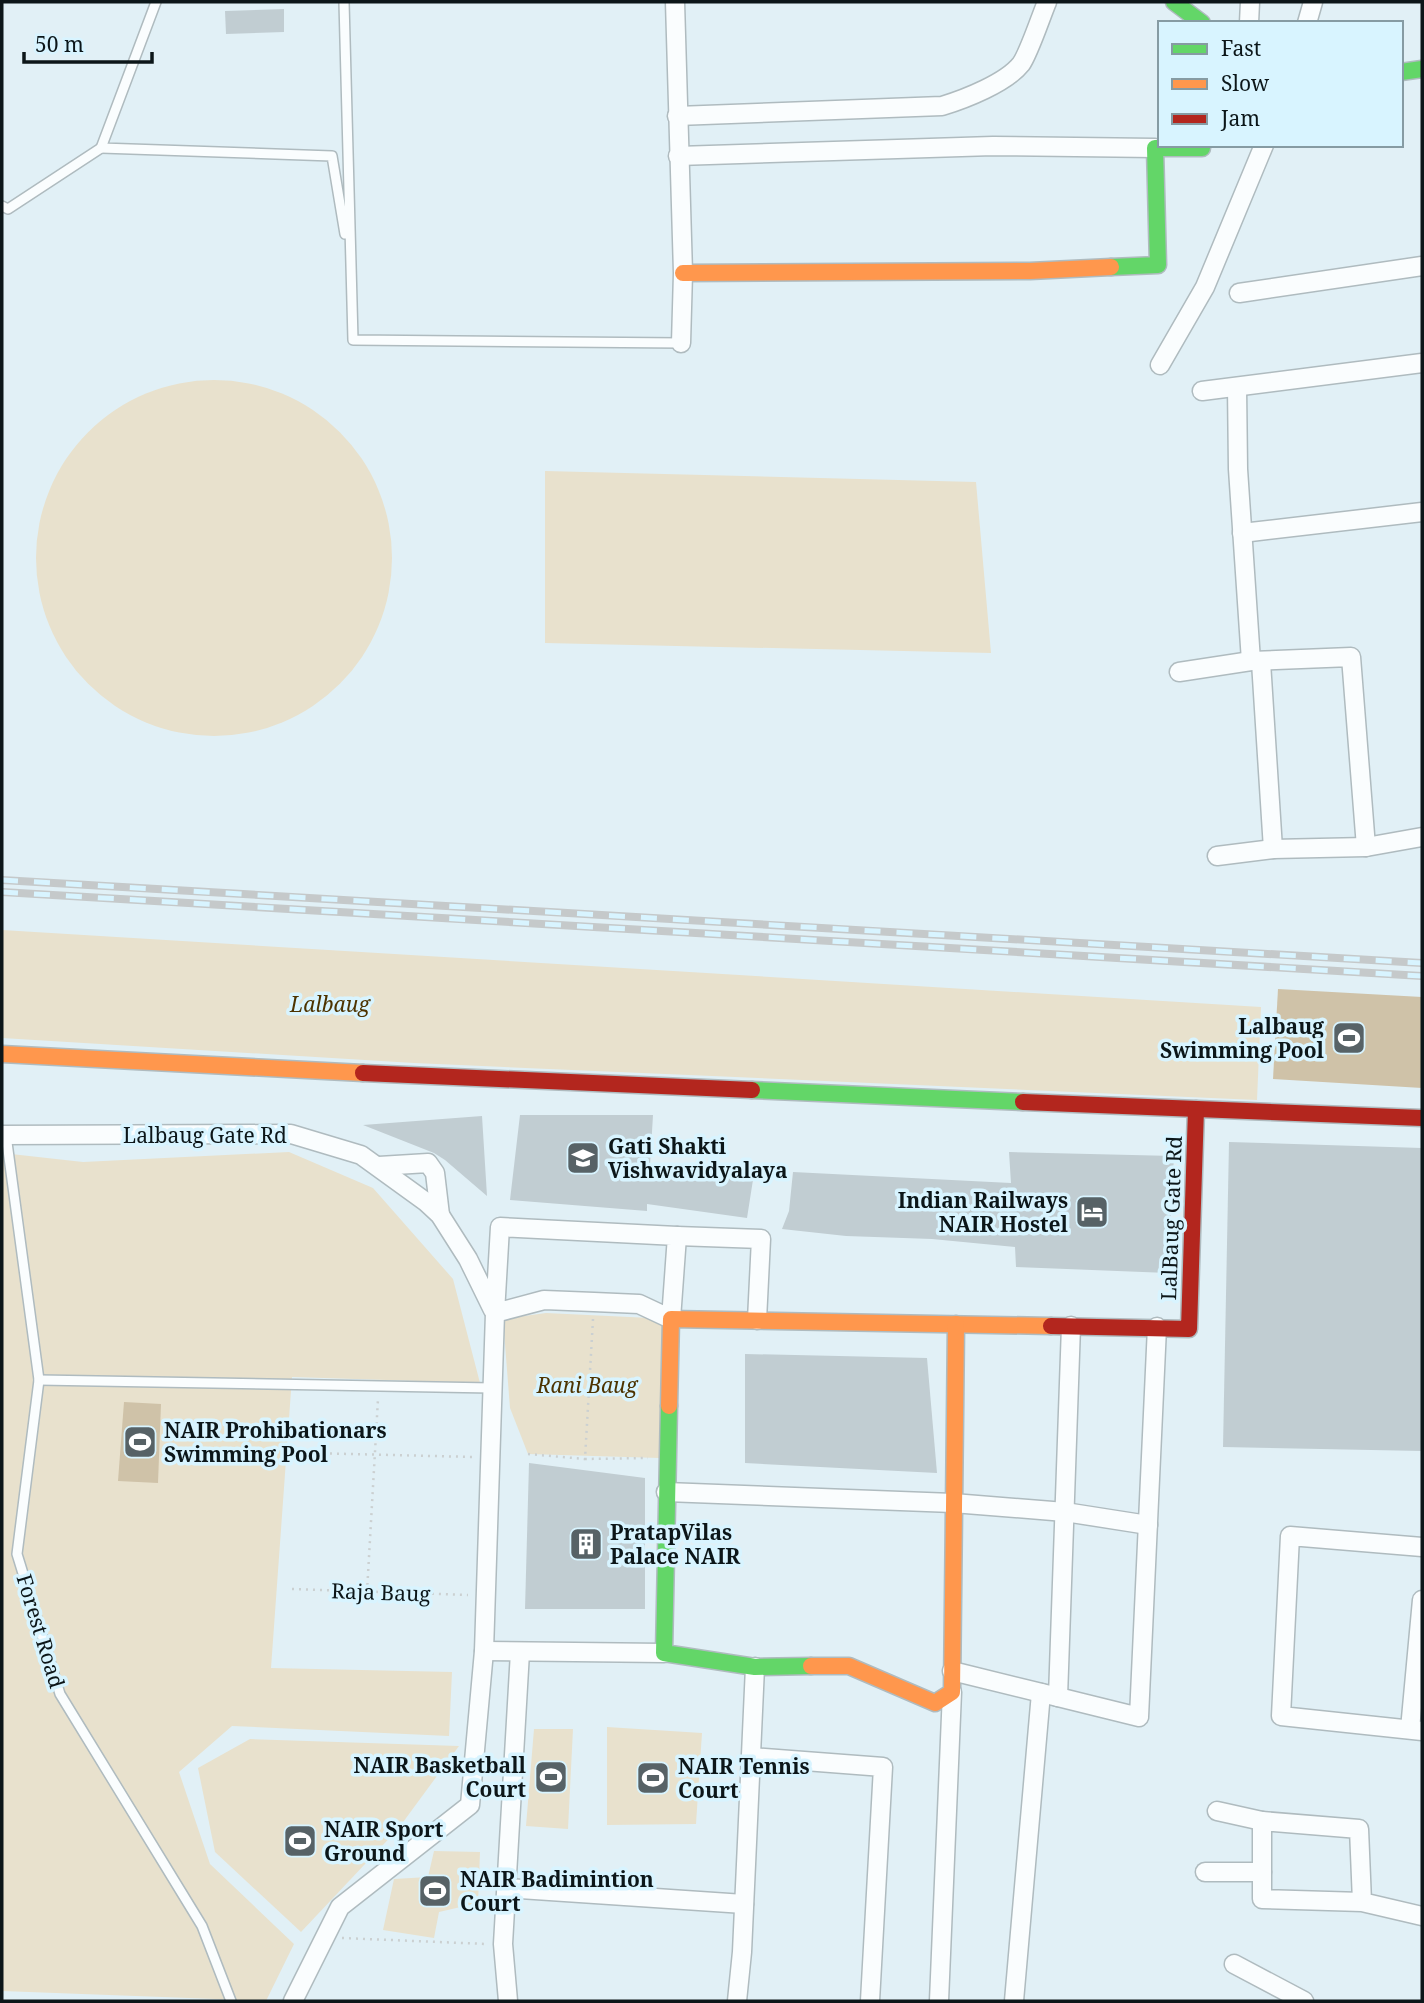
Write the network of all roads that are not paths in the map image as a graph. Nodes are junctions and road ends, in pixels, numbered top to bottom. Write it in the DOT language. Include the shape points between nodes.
graph roads {
  1 [pos="156,2"];
  2 [pos="344,2"];
  3 [pos="675,2"];
  4 [pos="1047,2"];
  5 [pos="1174,2"];
  6 [pos="1250,2"];
  7 [pos="1313,2"];
  8 [pos="1199,21"];
  9 [pos="1249,21"];
  10 [pos="1308,21"];
  11 [pos="1422,69"];
  12 [pos="1403,72"];
  13 [pos="677,116"];
  14 [pos="1263,147"];
  15 [pos="101,148"];
  16 [pos="1156,148"];
  17 [pos="1202,148"];
  18 [pos="678,156"];
  19 [pos="2,206"];
  20 [pos="351,266"];
  21 [pos="1422,266"];
  22 [pos="683,273"];
  23 [pos="1239,293"];
  24 [pos="681,342"];
  25 [pos="1422,363"];
  26 [pos="1160,365"];
  27 [pos="1237,387"];
  28 [pos="1202,391"];
  29 [pos="1422,512"];
  30 [pos="1242,533"];
  31 [pos="1256,661"];
  32 [pos="1179,672"];
  33 [pos="1422,837"];
  34 [pos="1366,847"];
  35 [pos="1273,849"];
  36 [pos="1217,856"];
  37 [pos="2,1044"];
  38 [pos="2,1054"];
  39 [pos="525,1081"];
  40 [pos="1196,1109"];
  41 [pos="1422,1118"];
  42 [pos="4,1135"];
  43 [pos="379,1166"];
  44 [pos="440,1215"];
  45 [pos="677,1236"];
  46 [pos="495,1313"];
  47 [pos="671,1319"];
  48 [pos="757,1320"];
  49 [pos="956,1324"];
  50 [pos="1071,1326"];
  51 [pos="1157,1327"];
  52 [pos="39,1380"];
  53 [pos="492,1388"];
  54 [pos="666,1492"];
  55 [pos="953,1503"];
  56 [pos="1065,1512"];
  57 [pos="1148,1525"];
  58 [pos="1422,1547"];
  59 [pos="1422,1600"];
  60 [pos="484,1651"];
  61 [pos="520,1651"];
  62 [pos="664,1654"];
  63 [pos="755,1667"];
  64 [pos="952,1671"];
  65 [pos="952,1692"];
  66 [pos="1050,1695"];
  67 [pos="1416,1730"];
  68 [pos="751,1757"];
  69 [pos="1217,1811"];
  70 [pos="1262,1821"];
  71 [pos="1205,1872"];
  72 [pos="1262,1872"];
  73 [pos="506,1888"];
  74 [pos="1362,1902"];
  75 [pos="744,1904"];
  76 [pos="1422,1916"];
  77 [pos="1234,1964"];
  78 [pos="231,2001"];
  79 [pos="293,2001"];
  80 [pos="508,2001"];
  81 [pos="737,2001"];
  82 [pos="870,2001"];
  83 [pos="939,2001"];
  84 [pos="1014,2001"];
  85 [pos="1304,2001"];
  1 -- 15 [label="lane"];
  2 -- 20 [label="lane"];
  3 -- 13 [label="street"];
  4 -- 13 [label="street" via="1021,64 990,88 963,100 942,106"];
  5 -- 8 [label="street"];
  6 -- 9 [label="street"];
  7 -- 10 [label="street"];
  11 -- 12 [label="street"];
  13 -- 18 [label="street"];
  14 -- 26 [label="street" via="1205,287"];
  15 -- 19 [label="lane" via="8,209"];
  15 -- 20 [label="lane" via="332,156"];
  16 -- 17 [label="street"];
  16 -- 18 [label="street" via="993,146"];
  16 -- 22 [label="street" via="1158,265 1030,271"];
  18 -- 22 [label="street"];
  20 -- 24 [label="lane" via="353,340"];
  21 -- 23 [label="street"];
  22 -- 24 [label="street"];
  25 -- 27 [label="street"];
  27 -- 28 [label="street"];
  27 -- 30 [label="street"];
  29 -- 30 [label="street"];
  30 -- 31 [label="street"];
  31 -- 32 [label="street"];
  31 -- 34 [label="street" via="1351,657"];
  31 -- 35 [label="street"];
  33 -- 34 [label="street"];
  34 -- 35 [label="street"];
  35 -- 36 [label="street"];
  37 -- 39 [label="street" via="498,1073"];
  38 -- 39 [label="street"];
  39 -- 40 [label="street"];
  40 -- 41 [label="street"];
  40 -- 51 [label="street, LalBaug Gate Rd" via="1189,1329"];
  42 -- 43 [label="street, Lalbaug Gate Rd" via="291,1134 361,1155"];
  42 -- 52 [label="lane, Forest Road"];
  43 -- 44 [label="street, Lalbaug Gate Rd"];
  43 -- 44 [label="street" via="428,1163 435,1173"];
  44 -- 46 [label="street, Lalbaug Gate Rd"];
  45 -- 46 [label="street" via="500,1227"];
  45 -- 47 [label="street"];
  45 -- 48 [label="street" via="761,1239"];
  46 -- 47 [label="street" via="544,1300 639,1304"];
  46 -- 53 [label="street"];
  47 -- 48 [label="street"];
  47 -- 54 [label="street"];
  48 -- 49 [label="street"];
  49 -- 50 [label="street"];
  49 -- 55 [label="street"];
  50 -- 51 [label="street"];
  50 -- 56 [label="street"];
  51 -- 57 [label="street"];
  52 -- 53 [label="lane"];
  52 -- 78 [label="lane, Forest Road" via="17,1554 60,1694 202,1926"];
  53 -- 60 [label="street"];
  54 -- 55 [label="street"];
  54 -- 62 [label="street"];
  55 -- 56 [label="street"];
  55 -- 64 [label="street"];
  56 -- 57 [label="street"];
  56 -- 66 [label="street"];
  57 -- 66 [label="street" via="1139,1717"];
  58 -- 67 [label="street" via="1290,1536 1281,1716"];
  59 -- 67 [label="street"];
  60 -- 61 [label="street"];
  60 -- 79 [label="street" via="470,1805 340,1907"];
  61 -- 62 [label="street"];
  61 -- 73 [label="street"];
  62 -- 63 [label="street"];
  63 -- 65 [label="street" via="849,1666 935,1703"];
  63 -- 68 [label="street"];
  64 -- 65 [label="street"];
  64 -- 66 [label="street"];
  65 -- 83 [label="street"];
  66 -- 84 [label="street"];
  68 -- 75 [label="street"];
  68 -- 82 [label="street" via="883,1767"];
  69 -- 70 [label="street"];
  70 -- 72 [label="street"];
  70 -- 74 [label="street" via="1359,1829"];
  71 -- 72 [label="street"];
  72 -- 74 [label="street" via="1262,1899"];
  73 -- 75 [label="street"];
  73 -- 80 [label="street" via="503,1944"];
  74 -- 76 [label="street"];
  75 -- 81 [label="street"];
  77 -- 85 [label="street"];
}
